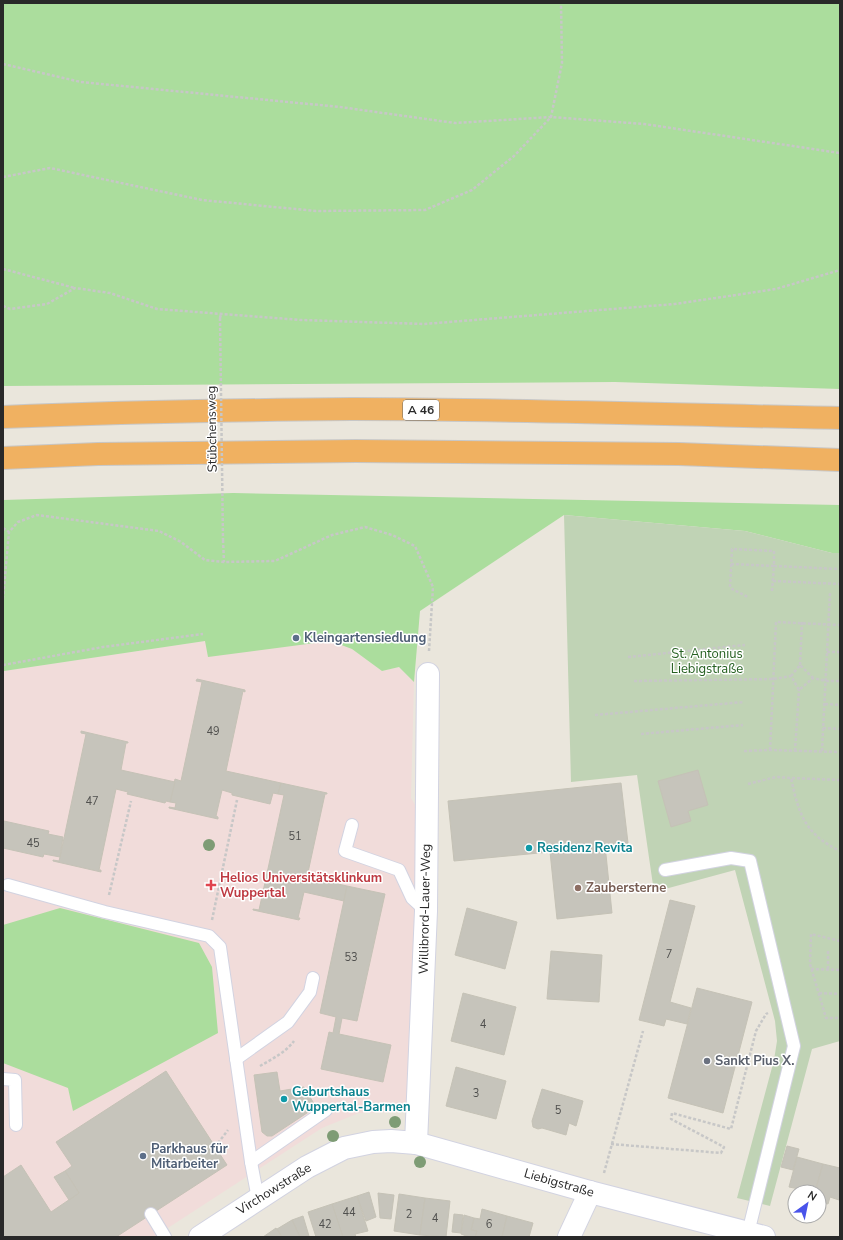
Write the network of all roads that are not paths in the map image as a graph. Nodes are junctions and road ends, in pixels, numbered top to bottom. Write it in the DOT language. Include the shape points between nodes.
graph roads {
  1 [pos="3,417"];
  2 [pos="840,418"];
  3 [pos="3,458"];
  4 [pos="808,459"];
  5 [pos="840,460"];
  6 [pos="840,466"];
  7 [pos="428,674"];
  8 [pos="352,825"];
  9 [pos="665,870"];
  10 [pos="8,885"];
  11 [pos="426,911"];
  12 [pos="313,978"];
  13 [pos="236,1059"];
  14 [pos="3,1079"];
  15 [pos="326,1110"];
  16 [pos="16,1124"];
  17 [pos="416,1143"];
  18 [pos="352,1146"];
  19 [pos="251,1162"];
  20 [pos="595,1193"];
  21 [pos="258,1198"];
  22 [pos="151,1214"];
  23 [pos="756,1235"];
  24 [pos="165,1237"];
  25 [pos="200,1237"];
  26 [pos="569,1237"];
  1 -- 2 [label="highway, A 46" via="102,412 353,409"];
  3 -- 4 [label="highway" via="98,454 356,451 679,454"];
  4 -- 5 [label="highway"];
  4 -- 6 [label="highway"];
  7 -- 11 [label="street, Willibrord-Lauer-Weg"];
  8 -- 11 [label="lane" via="345,852 399,870 412,898"];
  9 -- 23 [label="lane" via="731,858 750,861 794,1046"];
  10 -- 13 [label="lane" via="105,912 208,936 220,947"];
  11 -- 17 [label="street, Willibrord-Lauer-Weg"];
  12 -- 13 [label="lane" via="310,992 288,1022"];
  13 -- 19 [label="lane"];
  14 -- 16 [label="lane" via="15,1080"];
  15 -- 19 [label="lane"];
  17 -- 18 [label="street, Liebigstraße" via="391,1141"];
  17 -- 20 [label="street, Liebigstraße"];
  18 -- 21 [label="street, Virchowstraße" via="307,1166"];
  19 -- 21 [label="lane"];
  20 -- 23 [label="street, Liebigstraße"];
  20 -- 26 [label="street"];
  21 -- 25 [label="street, Virchowstraße"];
  22 -- 24 [label="lane"];
}
